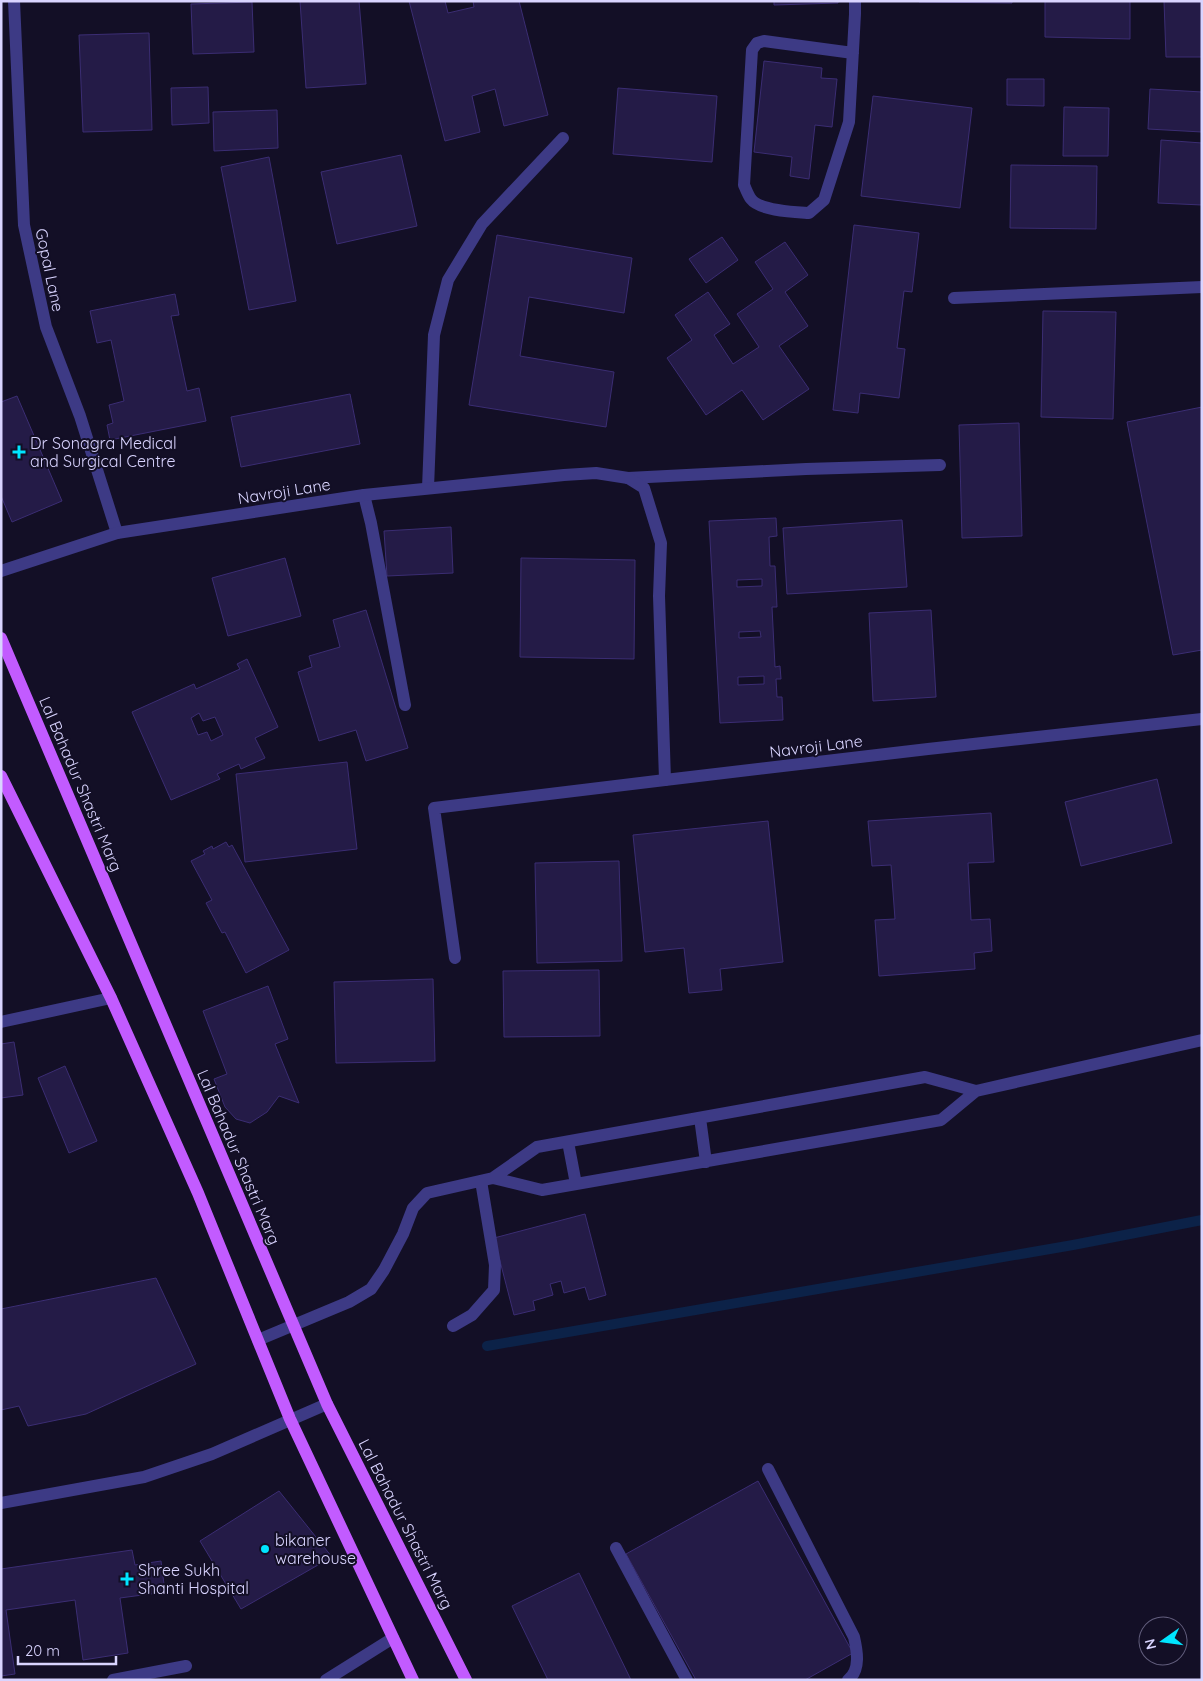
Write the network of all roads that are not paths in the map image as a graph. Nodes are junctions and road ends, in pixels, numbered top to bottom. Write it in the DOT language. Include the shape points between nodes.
graph roads {
  1 [pos="14,1"];
  2 [pos="854,1"];
  3 [pos="852,53"];
  4 [pos="563,138"];
  5 [pos="1202,288"];
  6 [pos="954,298"];
  7 [pos="940,465"];
  8 [pos="628,478"];
  9 [pos="428,488"];
  10 [pos="364,495"];
  11 [pos="117,533"];
  12 [pos="1,572"];
  13 [pos="1,638"];
  14 [pos="405,705"];
  15 [pos="1202,719"];
  16 [pos="1,776"];
  17 [pos="665,780"];
  18 [pos="455,958"];
  19 [pos="111,998"];
  20 [pos="1,1022"];
  21 [pos="1202,1040"];
  22 [pos="976,1091"];
  23 [pos="700,1118"];
  24 [pos="568,1142"];
  25 [pos="706,1162"];
  26 [pos="487,1179"];
  27 [pos="576,1184"];
  28 [pos="293,1324"];
  29 [pos="453,1326"];
  30 [pos="258,1340"];
  31 [pos="327,1404"];
  32 [pos="290,1419"];
  33 [pos="768,1469"];
  34 [pos="1,1503"];
  35 [pos="616,1548"];
  36 [pos="393,1638"];
  37 [pos="186,1666"];
  38 [pos="113,1680"];
  39 [pos="326,1680"];
  40 [pos="414,1680"];
  41 [pos="466,1680"];
  42 [pos="687,1680"];
  43 [pos="848,1680"];
  1 -- 11 [label="street, Gopal Lane" via="24,225 46,327 80,416"];
  2 -- 3 [label="street"];
  3 -- 3 [label="street" via="849,122 824,200 809,213 789,212 752,201 744,185 752,50 757,43 764,41"];
  4 -- 9 [label="street" via="482,224 448,280 434,335"];
  5 -- 6 [label="street"];
  7 -- 8 [label="street, Navroji Lane"];
  8 -- 9 [label="street, Navroji Lane" via="588,474"];
  8 -- 17 [label="street" via="644,488 660,543"];
  9 -- 10 [label="street, Navroji Lane"];
  10 -- 11 [label="street, Navroji Lane"];
  10 -- 14 [label="street"];
  11 -- 12 [label="street, Navroji Lane"];
  13 -- 28 [label="main road, Lal Bahadur Shastri Marg"];
  15 -- 17 [label="street, Navroji Lane"];
  16 -- 19 [label="main road"];
  17 -- 18 [label="street, Navroji Lane" via="434,808"];
  19 -- 20 [label="street"];
  19 -- 30 [label="main road" via="198,1193"];
  21 -- 22 [label="street"];
  22 -- 23 [label="street" via="925,1077"];
  22 -- 25 [label="street" via="940,1120"];
  23 -- 24 [label="street"];
  23 -- 25 [label="street"];
  24 -- 26 [label="street" via="537,1147"];
  24 -- 27 [label="street"];
  25 -- 27 [label="street"];
  26 -- 27 [label="street" via="542,1190"];
  26 -- 28 [label="street" via="427,1193 413,1208 404,1234 371,1289 349,1302"];
  26 -- 29 [label="street" via="495,1265 494,1290 472,1315"];
  28 -- 30 [label="street"];
  28 -- 31 [label="main road, Lal Bahadur Shastri Marg"];
  30 -- 32 [label="main road"];
  31 -- 32 [label="street"];
  31 -- 41 [label="main road, Lal Bahadur Shastri Marg"];
  32 -- 34 [label="street" via="212,1454 144,1477"];
  32 -- 36 [label="main road"];
  33 -- 43 [label="street" via="854,1636 858,1659"];
  35 -- 42 [label="street"];
  36 -- 39 [label="street"];
  36 -- 40 [label="main road"];
  37 -- 38 [label="street"];
}
